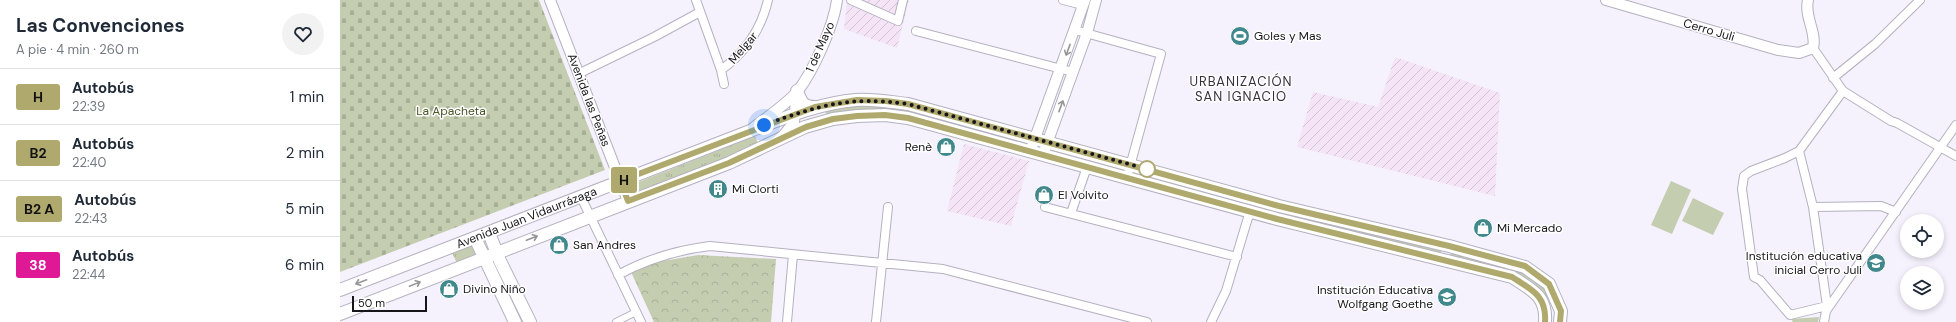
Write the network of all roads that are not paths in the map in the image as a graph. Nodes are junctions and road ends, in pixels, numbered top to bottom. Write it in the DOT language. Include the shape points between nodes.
graph roads {
  1 [pos="550,0"];
  2 [pos="696,0"];
  3 [pos="768,0"];
  4 [pos="837,0"];
  5 [pos="851,0"];
  6 [pos="903,0"];
  7 [pos="1063,0"];
  8 [pos="1096,0"];
  9 [pos="1606,0"];
  10 [pos="1808,0"];
  11 [pos="1920,0"];
  12 [pos="1084,3"];
  13 [pos="700,12"];
  14 [pos="1075,30"];
  15 [pos="916,31"];
  16 [pos="1087,33"];
  17 [pos="1813,48"];
  18 [pos="1061,69"];
  19 [pos="721,70"];
  20 [pos="1073,72"];
  21 [pos="578,74"];
  22 [pos="1833,78"];
  23 [pos="724,84"];
  24 [pos="797,91"];
  25 [pos="1843,92"];
  26 [pos="815,107"];
  27 [pos="794,114"];
  28 [pos="1956,125"];
  29 [pos="750,131"];
  30 [pos="1035,138"];
  31 [pos="781,139"];
  32 [pos="1047,142"];
  33 [pos="1940,147"];
  34 [pos="1799,150"];
  35 [pos="1030,152"];
  36 [pos="1043,156"];
  37 [pos="1956,156"];
  38 [pos="1130,165"];
  39 [pos="1087,167"];
  40 [pos="1127,178"];
  41 [pos="620,181"];
  42 [pos="581,197"];
  43 [pos="628,201"];
  44 [pos="1045,206"];
  45 [pos="888,207"];
  46 [pos="1813,207"];
  47 [pos="1250,211"];
  48 [pos="1896,212"];
  49 [pos="1071,213"];
  50 [pos="589,216"];
  51 [pos="489,233"];
  52 [pos="476,238"];
  53 [pos="496,252"];
  54 [pos="793,254"];
  55 [pos="484,257"];
  56 [pos="1237,257"];
  57 [pos="882,263"];
  58 [pos="618,275"];
  59 [pos="340,290"];
  60 [pos="1826,308"];
  61 [pos="634,313"];
  62 [pos="340,314"];
  63 [pos="515,322"];
  64 [pos="530,322"];
  65 [pos="616,322"];
  66 [pos="641,322"];
  67 [pos="787,322"];
  68 [pos="876,322"];
  69 [pos="1147,322"];
  70 [pos="1211,322"];
  71 [pos="1545,322"];
  72 [pos="1560,322"];
  73 [pos="1824,322"];
  1 -- 21 [label="street, Avenida las Peñas"];
  2 -- 13 [label="street"];
  3 -- 19 [label="street, Melgar" via="753,40 732,63"];
  4 -- 24 [label="street, 1 de Mayo" via="823,44 810,72"];
  5 -- 6 [label="street" via="898,21"];
  7 -- 12 [label="street"];
  8 -- 16 [label="street"];
  9 -- 17 [label="street, Cerro Juli" via="1793,54"];
  10 -- 17 [label="street" via="1807,15"];
  11 -- 22 [label="street" via="1875,44"];
  12 -- 14 [label="street"];
  13 -- 19 [label="street"];
  13 -- 21 [label="street"];
  14 -- 16 [label="street"];
  14 -- 18 [label="street, one-way"];
  15 -- 18 [label="street"];
  16 -- 20 [label="street"];
  16 -- 38 [label="street" via="1161,54"];
  17 -- 22 [label="street"];
  18 -- 20 [label="street"];
  18 -- 30 [label="street"];
  19 -- 23 [label="street"];
  32 -- 20 [label="street, one-way"];
  21 -- 41 [label="street, Avenida las Peñas"];
  22 -- 25 [label="street"];
  24 -- 26 [label="main road" via="803,105"];
  24 -- 27 [label="street, 1 de Mayo"];
  24 -- 29 [label="street, 1 de Mayo"];
  25 -- 33 [label="street"];
  25 -- 34 [label="street"];
  26 -- 27 [label="main road, Avenida Juan Vidaurrázaga"];
  26 -- 30 [label="main road, Avenida Juan Vidaurrázaga" via="857,100 908,104"];
  27 -- 29 [label="main road, Avenida Juan Vidaurrázaga"];
  27 -- 31 [label="street, 1 de Mayo" via="794,122"];
  28 -- 33 [label="street"];
  29 -- 41 [label="main road, Avenida Juan Vidaurrázaga"];
  30 -- 32 [label="main road, Avenida Juan Vidaurrázaga"];
  30 -- 35 [label="street"];
  31 -- 35 [label="main road, Avenida Juan Vidaurrázaga" via="806,127 833,119 885,115 908,118"];
  31 -- 43 [label="main road, Avenida Juan Vidaurrázaga" via="729,163"];
  32 -- 36 [label="street"];
  32 -- 38 [label="main road, Avenida Juan Vidaurrázaga"];
  33 -- 37 [label="street"];
  33 -- 48 [label="street"];
  34 -- 46 [label="street"];
  34 -- 60 [label="street" via="1744,176 1742,189 1754,277 1760,280 1790,315"];
  35 -- 36 [label="main road, Avenida Juan Vidaurrázaga"];
  36 -- 39 [label="main road, Avenida Juan Vidaurrázaga"];
  38 -- 40 [label="street"];
  38 -- 72 [label="main road, Avenida Juan Vidaurrázaga" via="1279,206 1525,266 1549,284 1561,311"];
  39 -- 40 [label="main road, Avenida Juan Vidaurrázaga"];
  39 -- 49 [label="street"];
  40 -- 47 [label="main road, Avenida Juan Vidaurrázaga"];
  41 -- 42 [label="main road, Avenida Juan Vidaurrázaga"];
  41 -- 43 [label="street, Avenida las Peñas"];
  42 -- 50 [label="street"];
  42 -- 51 [label="main road, Avenida Juan Vidaurrázaga"];
  43 -- 50 [label="main road, Avenida Juan Vidaurrázaga"];
  44 -- 49 [label="street"];
  45 -- 57 [label="street"];
  46 -- 48 [label="street" via="1881,206"];
  46 -- 60 [label="street"];
  47 -- 56 [label="street"];
  47 -- 71 [label="main road, Avenida Juan Vidaurrázaga" via="1512,277 1542,299 1546,309"];
  48 -- 60 [label="street"];
  49 -- 56 [label="street"];
  53 -- 50 [label="main road, Avenida Juan Vidaurrázaga, one-way"];
  50 -- 58 [label="street"];
  51 -- 52 [label="main road, Avenida Juan Vidaurrázaga"];
  51 -- 53 [label="main road"];
  52 -- 55 [label="main road"];
  52 -- 59 [label="main road, Avenida Juan Vidaurrázaga, one-way"];
  53 -- 55 [label="main road, Avenida Juan Vidaurrázaga"];
  53 -- 64 [label="main road"];
  54 -- 57 [label="street"];
  54 -- 58 [label="street" via="710,246 691,248 641,262"];
  54 -- 67 [label="street"];
  62 -- 55 [label="main road, Avenida Juan Vidaurrázaga, one-way"];
  55 -- 63 [label="main road"];
  56 -- 70 [label="street" via="1226,291"];
  57 -- 68 [label="street"];
  57 -- 69 [label="street" via="943,269"];
  58 -- 66 [label="street"];
  60 -- 73 [label="street"];
  61 -- 65 [label="street"];
}
